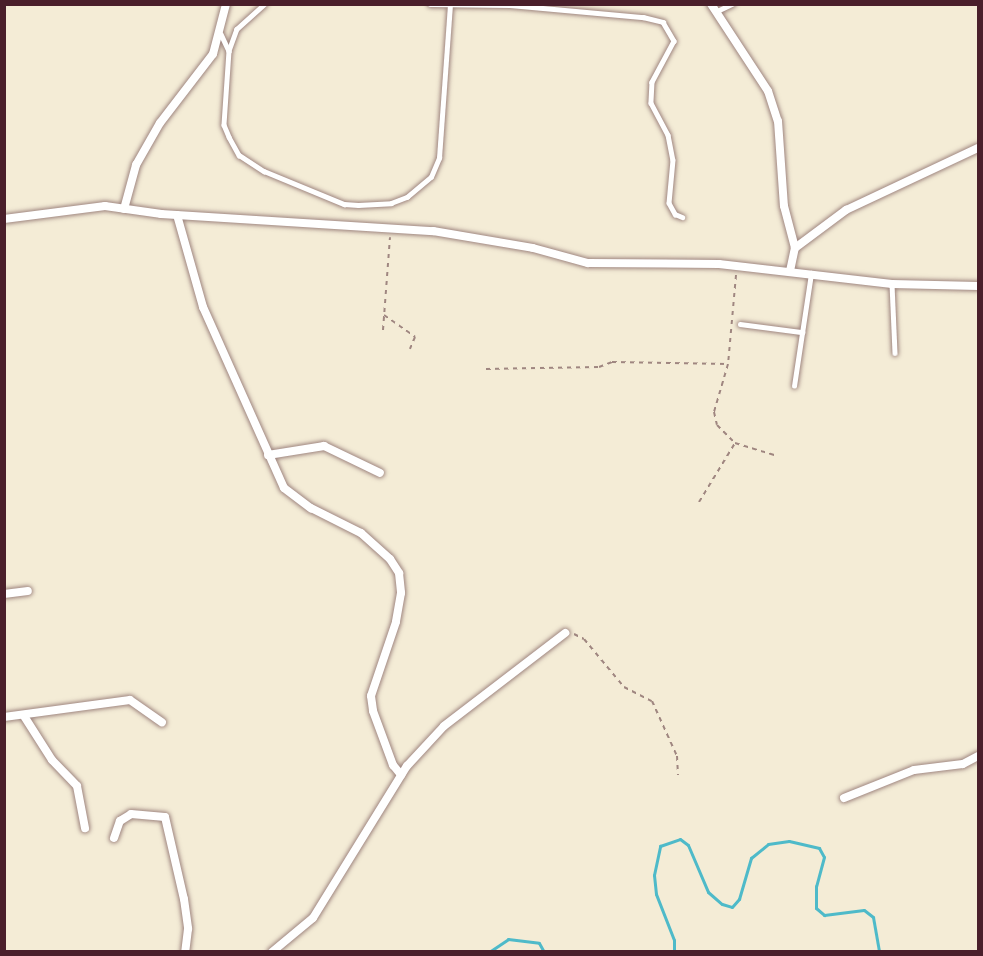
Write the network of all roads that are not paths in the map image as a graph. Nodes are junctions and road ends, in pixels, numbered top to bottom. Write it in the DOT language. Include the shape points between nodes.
graph roads {
  1 [pos="226,4"];
  2 [pos="265,4"];
  3 [pos="430,4"];
  4 [pos="732,4"];
  5 [pos="450,6"];
  6 [pos="714,8"];
  7 [pos="221,34"];
  8 [pos="229,51"];
  9 [pos="978,148"];
  10 [pos="124,209"];
  11 [pos="177,215"];
  12 [pos="682,217"];
  13 [pos="4,219"];
  14 [pos="795,248"];
  15 [pos="790,271"];
  16 [pos="811,273"];
  17 [pos="892,284"];
  18 [pos="978,286"];
  19 [pos="740,324"];
  20 [pos="802,332"];
  21 [pos="895,353"];
  22 [pos="794,386"];
  23 [pos="268,455"];
  24 [pos="380,473"];
  25 [pos="28,591"];
  26 [pos="4,594"];
  27 [pos="565,633"];
  28 [pos="24,716"];
  29 [pos="4,717"];
  30 [pos="162,722"];
  31 [pos="978,756"];
  32 [pos="401,775"];
  33 [pos="844,798"];
  34 [pos="85,828"];
  35 [pos="114,838"];
  36 [pos="185,951"];
  37 [pos="272,951"];
  1 -- 7 [label="street"];
  2 -- 8 [label="lane" via="237,29"];
  3 -- 5 [label="lane"];
  4 -- 6 [label="lane"];
  5 -- 8 [label="lane" via="439,158 431,177 407,197 391,203 344,204 264,171 239,155 224,125"];
  5 -- 12 [label="lane" via="510,6 663,22 674,41 652,82 651,103 668,135 673,160 669,203 675,214"];
  6 -- 14 [label="street" via="768,91 778,122 784,206"];
  7 -- 8 [label="lane"];
  7 -- 10 [label="street" via="213,54 160,123 136,165"];
  9 -- 14 [label="street" via="846,210"];
  10 -- 11 [label="street"];
  10 -- 13 [label="street" via="105,206"];
  11 -- 15 [label="street" via="433,231 511,244 588,263"];
  11 -- 23 [label="street" via="203,307"];
  14 -- 15 [label="street"];
  15 -- 16 [label="street"];
  16 -- 17 [label="street"];
  16 -- 20 [label="lane"];
  17 -- 18 [label="street"];
  17 -- 21 [label="lane"];
  19 -- 20 [label="lane"];
  20 -- 22 [label="lane"];
  23 -- 24 [label="street" via="324,446"];
  23 -- 32 [label="street" via="284,488 311,508 360,533 390,559 399,573 401,592 396,621 371,696 393,765"];
  25 -- 26 [label="street"];
  27 -- 32 [label="street" via="444,726"];
  28 -- 29 [label="street"];
  28 -- 30 [label="street" via="130,700"];
  28 -- 34 [label="street" via="52,760 77,786"];
  31 -- 33 [label="street" via="963,764 914,770"];
  32 -- 37 [label="street" via="313,918"];
  35 -- 36 [label="street" via="120,821 131,814 165,818 184,899 188,929"];
}
